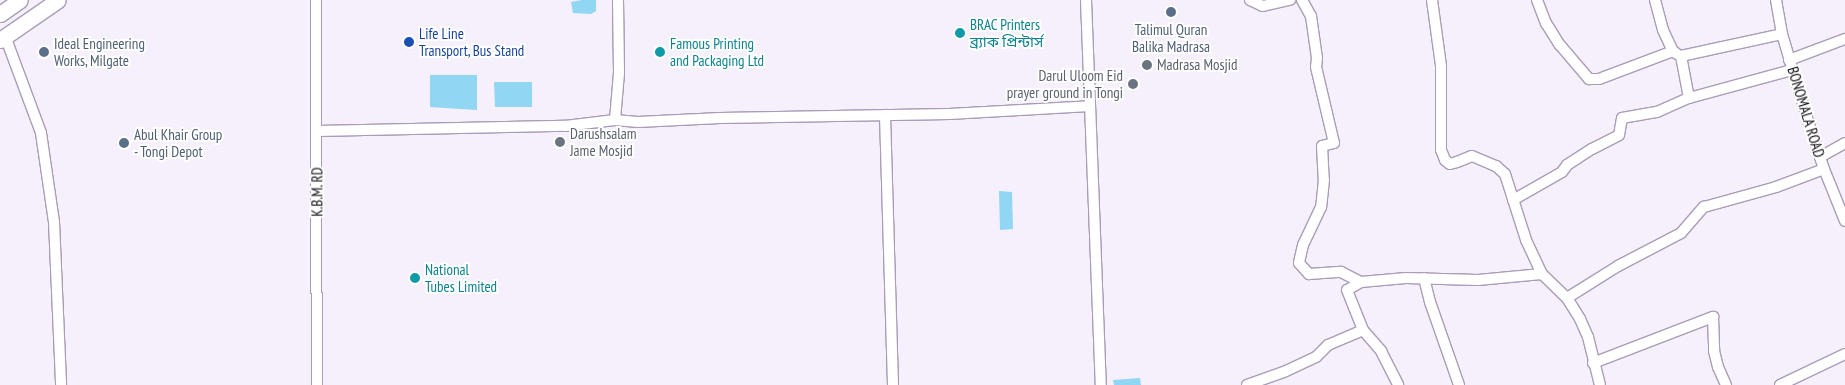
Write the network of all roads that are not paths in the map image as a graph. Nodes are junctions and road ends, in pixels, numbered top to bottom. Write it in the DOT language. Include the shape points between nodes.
graph roads {
  1 [pos="20,0"];
  2 [pos="45,0"];
  3 [pos="58,0"];
  4 [pos="316,0"];
  5 [pos="618,0"];
  6 [pos="1086,0"];
  7 [pos="1250,0"];
  8 [pos="1290,0"];
  9 [pos="1302,0"];
  10 [pos="1433,0"];
  11 [pos="1536,0"];
  12 [pos="1655,0"];
  13 [pos="1776,0"];
  14 [pos="0,14"];
  15 [pos="1782,34"];
  16 [pos="2,36"];
  17 [pos="1845,39"];
  18 [pos="1677,54"];
  19 [pos="1791,65"];
  20 [pos="1689,98"];
  21 [pos="1090,106"];
  22 [pos="885,115"];
  23 [pos="615,120"];
  24 [pos="317,131"];
  25 [pos="1845,143"];
  26 [pos="1820,157"];
  27 [pos="1824,169"];
  28 [pos="1513,200"];
  29 [pos="1845,221"];
  30 [pos="1542,274"];
  31 [pos="1424,278"];
  32 [pos="1361,282"];
  33 [pos="1566,298"];
  34 [pos="1363,330"];
  35 [pos="1845,354"];
  36 [pos="1593,363"];
  37 [pos="60,385"];
  38 [pos="317,385"];
  39 [pos="893,385"];
  40 [pos="1101,385"];
  41 [pos="1247,385"];
  42 [pos="1398,385"];
  43 [pos="1459,385"];
  44 [pos="1600,385"];
  45 [pos="1726,385"];
  46 [pos="1780,385"];
  1 -- 14 [label="highway"];
  2 -- 16 [label="highway"];
  3 -- 16 [label="highway"];
  4 -- 24 [label="street, K.B.M. RD"];
  5 -- 23 [label="street" via="619,73"];
  6 -- 21 [label="street"];
  7 -- 8 [label="street" via="1263,6"];
  9 -- 32 [label="street" via="1311,16 1316,67 1334,143 1322,146 1322,207 1303,245 1300,263 1309,274 1341,272"];
  10 -- 28 [label="street" via="1441,66 1441,150 1450,164 1472,156 1496,166 1505,174"];
  11 -- 18 [label="street" via="1560,45 1589,79 1599,79"];
  12 -- 18 [label="street" via="1663,30"];
  13 -- 15 [label="street, BONOMALA ROAD"];
  15 -- 18 [label="street"];
  15 -- 19 [label="street, BONOMALA ROAD"];
  16 -- 37 [label="street" via="41,134 54,222"];
  17 -- 19 [label="street"];
  18 -- 20 [label="street"];
  19 -- 20 [label="street"];
  19 -- 26 [label="street, BONOMALA ROAD"];
  20 -- 28 [label="street" via="1658,112 1622,118 1618,135"];
  21 -- 22 [label="street"];
  21 -- 40 [label="street"];
  22 -- 23 [label="street"];
  22 -- 39 [label="street"];
  23 -- 24 [label="street" via="565,126"];
  24 -- 38 [label="street, K.B.M. RD"];
  25 -- 26 [label="street"];
  26 -- 27 [label="street, BONOMALA ROAD"];
  27 -- 29 [label="street, BONOMALA ROAD"];
  27 -- 33 [label="street" via="1776,187 1704,207 1681,233"];
  28 -- 30 [label="street"];
  30 -- 31 [label="street" via="1478,280"];
  30 -- 33 [label="street"];
  31 -- 32 [label="street"];
  31 -- 43 [label="street"];
  32 -- 34 [label="street" via="1347,290"];
  33 -- 36 [label="street" via="1588,337"];
  34 -- 41 [label="street" via="1328,345 1316,357"];
  34 -- 42 [label="street" via="1381,351"];
  35 -- 46 [label="street"];
  36 -- 44 [label="street"];
  36 -- 45 [label="street" via="1713,317 1714,351"];
}
